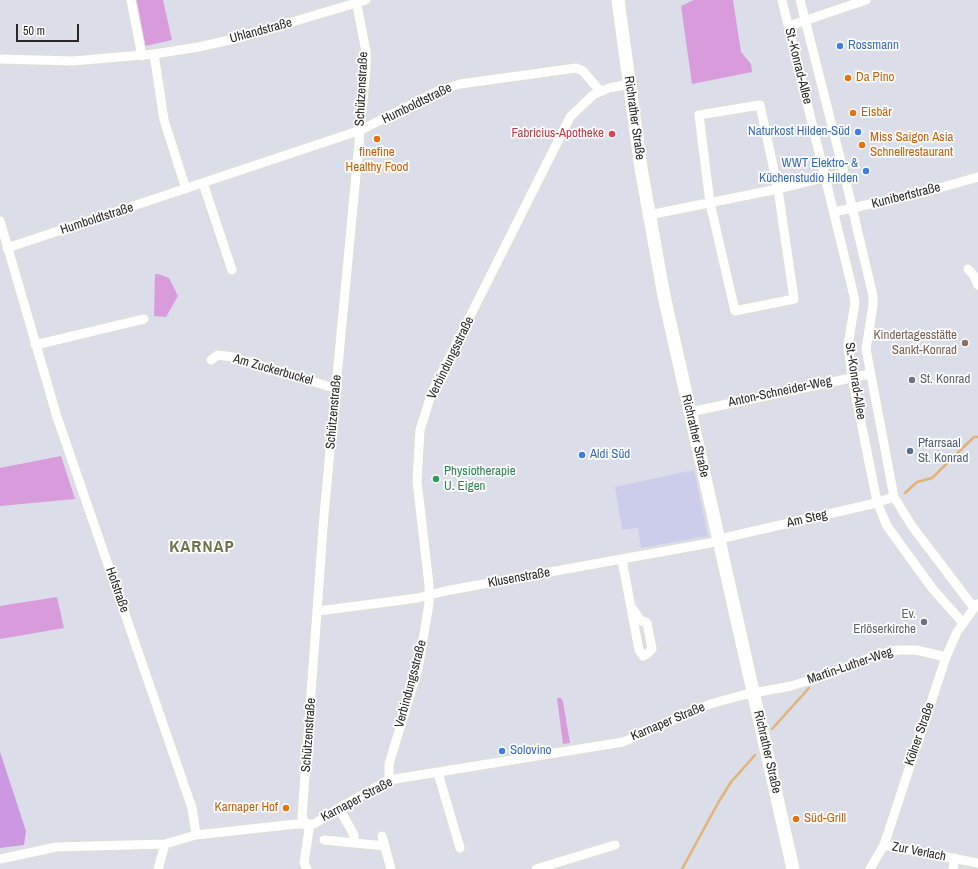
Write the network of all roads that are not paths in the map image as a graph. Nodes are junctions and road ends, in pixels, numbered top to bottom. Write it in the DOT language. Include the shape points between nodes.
graph roads {
  1 [pos="131,0"];
  2 [pos="366,0"];
  3 [pos="782,0"];
  4 [pos="800,0"];
  5 [pos="866,0"];
  6 [pos="356,2"];
  7 [pos="621,4"];
  8 [pos="806,21"];
  9 [pos="789,26"];
  10 [pos="154,54"];
  11 [pos="142,56"];
  12 [pos="0,59"];
  13 [pos="630,84"];
  14 [pos="600,91"];
  15 [pos="361,130"];
  16 [pos="844,173"];
  17 [pos="978,177"];
  18 [pos="825,178"];
  19 [pos="203,183"];
  20 [pos="778,188"];
  21 [pos="186,189"];
  22 [pos="710,203"];
  23 [pos="853,209"];
  24 [pos="834,212"];
  25 [pos="649,215"];
  26 [pos="0,221"];
  27 [pos="7,248"];
  28 [pos="968,269"];
  29 [pos="232,270"];
  30 [pos="978,285"];
  31 [pos="144,319"];
  32 [pos="35,344"];
  33 [pos="211,360"];
  34 [pos="870,374"];
  35 [pos="852,377"];
  36 [pos="336,389"];
  37 [pos="690,412"];
  38 [pos="894,497"];
  39 [pos="877,502"];
  40 [pos="719,540"];
  41 [pos="622,560"];
  42 [pos="429,596"];
  43 [pos="976,605"];
  44 [pos="633,609"];
  45 [pos="318,611"];
  46 [pos="963,623"];
  47 [pos="946,657"];
  48 [pos="754,693"];
  49 [pos="438,773"];
  50 [pos="389,780"];
  51 [pos="339,808"];
  52 [pos="306,824"];
  53 [pos="196,835"];
  54 [pos="382,836"];
  55 [pos="324,840"];
  56 [pos="354,843"];
  57 [pos="165,844"];
  58 [pos="615,845"];
  59 [pos="884,845"];
  60 [pos="385,846"];
  61 [pos="460,848"];
  62 [pos="955,858"];
  63 [pos="0,859"];
  64 [pos="978,863"];
  65 [pos="158,869"];
  66 [pos="307,869"];
  67 [pos="391,869"];
  68 [pos="536,869"];
  69 [pos="793,869"];
  70 [pos="870,869"];
  71 [pos="953,869"];
  1 -- 11 [label="street"];
  2 -- 6 [label="street, Uhlandstraße"];
  3 -- 9 [label="street, St.-Konrad-Allee"];
  4 -- 8 [label="street, St.-Konrad-Allee"];
  5 -- 8 [label="street"];
  6 -- 10 [label="street, Uhlandstraße" via="242,37"];
  6 -- 15 [label="street, Schützenstraße" via="366,60"];
  7 -- 13 [label="main road, Richrather Straße"];
  8 -- 9 [label="street"];
  8 -- 16 [label="street, St.-Konrad-Allee"];
  9 -- 18 [label="street, St.-Konrad-Allee"];
  10 -- 11 [label="street, Uhlandstraße"];
  10 -- 21 [label="street" via="164,120"];
  11 -- 12 [label="street, Uhlandstraße" via="73,60"];
  13 -- 14 [label="street, Verbindungsstraße"];
  13 -- 25 [label="main road, Richrather Straße"];
  14 -- 15 [label="street, Humboldtstraße" via="584,71 576,68 460,84 440,90"];
  14 -- 42 [label="street, Verbindungsstraße" via="586,100 570,117 432,392 420,430 417,480"];
  15 -- 19 [label="street, Humboldtstraße"];
  15 -- 36 [label="street, Schützenstraße"];
  16 -- 18 [label="street"];
  16 -- 23 [label="street, St.-Konrad-Allee"];
  17 -- 23 [label="street, Kunibertstraße"];
  18 -- 20 [label="street"];
  18 -- 24 [label="street, St.-Konrad-Allee"];
  19 -- 21 [label="street, Humboldtstraße"];
  19 -- 29 [label="street"];
  20 -- 22 [label="street"];
  20 -- 22 [label="street" via="760,105 699,115"];
  20 -- 22 [label="street" via="794,299 735,311"];
  21 -- 27 [label="street, Humboldtstraße"];
  22 -- 25 [label="street"];
  23 -- 24 [label="street, Kunibertstraße"];
  23 -- 34 [label="street, St.-Konrad-Allee" via="873,301 866,349"];
  24 -- 35 [label="street, St.-Konrad-Allee" via="854,296 854,309 847,339"];
  25 -- 37 [label="main road, Richrather Straße"];
  26 -- 27 [label="street, Hofstraße"];
  27 -- 32 [label="street, Hofstraße"];
  28 -- 30 [label="street"];
  31 -- 32 [label="street"];
  32 -- 53 [label="street, Hofstraße" via="57,416 192,808"];
  33 -- 36 [label="street, Am Zuckerbuckel" via="218,355 233,357"];
  34 -- 35 [label="street, Anton-Schneider-Weg"];
  34 -- 38 [label="street, St.-Konrad-Allee"];
  35 -- 37 [label="street, Anton-Schneider-Weg"];
  35 -- 39 [label="street, St.-Konrad-Allee"];
  36 -- 45 [label="street, Schützenstraße"];
  37 -- 40 [label="main road, Richrather Straße"];
  38 -- 39 [label="street, Am Steg"];
  38 -- 43 [label="street, St.-Konrad-Allee" via="912,526"];
  39 -- 40 [label="street, Am Steg"];
  39 -- 46 [label="street, St.-Konrad-Allee" via="887,526 932,588"];
  40 -- 41 [label="street, Klusenstraße"];
  40 -- 48 [label="main road, Richrather Straße"];
  41 -- 42 [label="street, Klusenstraße"];
  41 -- 44 [label="street"];
  42 -- 45 [label="street, Klusenstraße"];
  42 -- 50 [label="street, Verbindungsstraße" via="418,669 389,764"];
  43 -- 46 [label="street, Kölner Straße"];
  45 -- 52 [label="street, Schützenstraße" via="302,817"];
  46 -- 47 [label="street, Kölner Straße"];
  47 -- 48 [label="street, Martin-Luther-Weg" via="916,650 898,650 879,654 811,680"];
  47 -- 59 [label="street, Kölner Straße"];
  48 -- 49 [label="street, Karnaper Straße" via="710,704 623,742"];
  48 -- 69 [label="main road, Richrather Straße"];
  49 -- 50 [label="street, Karnaper Straße"];
  49 -- 61 [label="street"];
  50 -- 51 [label="street, Karnaper Straße"];
  51 -- 52 [label="street, Karnaper Straße" via="314,824"];
  51 -- 56 [label="street" via="354,835"];
  52 -- 53 [label="street, Karnaper Straße"];
  52 -- 66 [label="street, Schützenstraße" via="309,830 304,863"];
  53 -- 57 [label="street, Karnaper Straße"];
  54 -- 60 [label="street"];
  55 -- 56 [label="street"];
  56 -- 60 [label="street"];
  57 -- 63 [label="street, Karnaper Straße" via="56,847"];
  57 -- 65 [label="street"];
  58 -- 68 [label="street"];
  59 -- 62 [label="street, Zur Verlach"];
  59 -- 70 [label="street, Kölner Straße"];
  60 -- 67 [label="street"];
  62 -- 64 [label="street, Zur Verlach"];
  62 -- 71 [label="street"];
}
